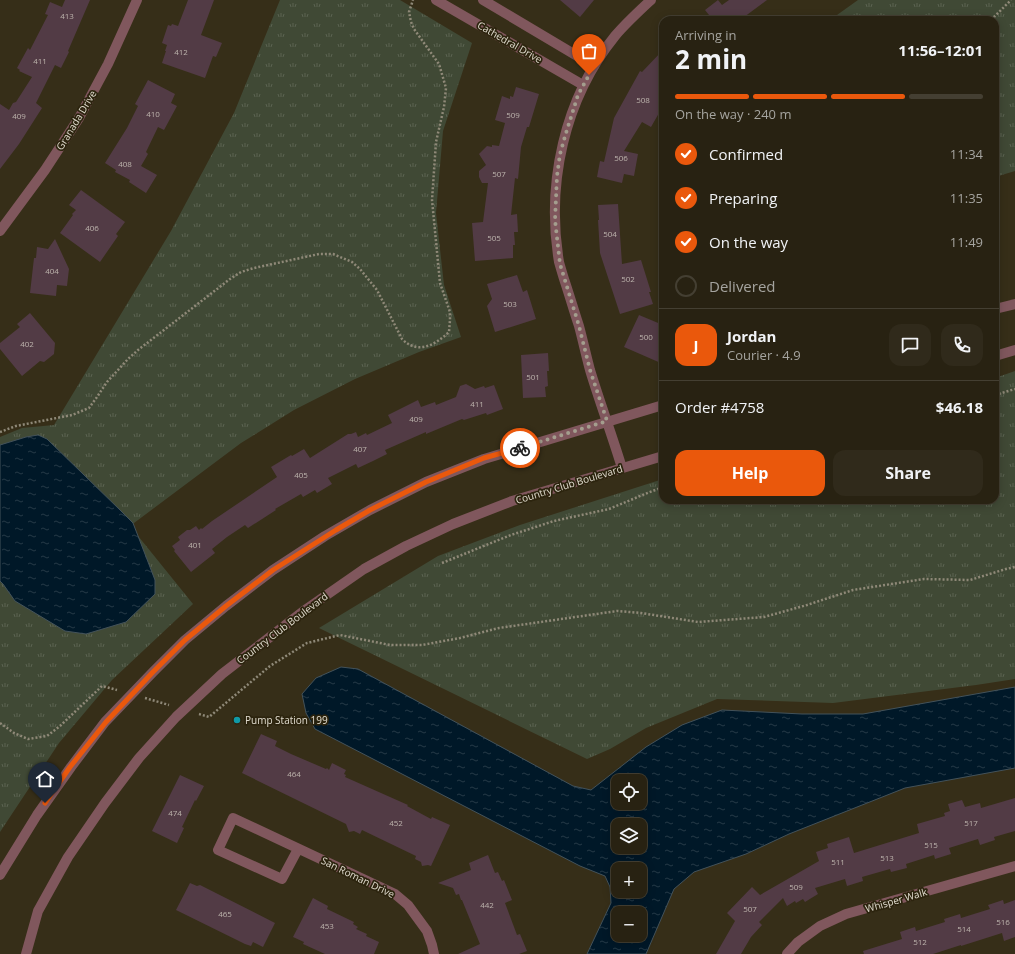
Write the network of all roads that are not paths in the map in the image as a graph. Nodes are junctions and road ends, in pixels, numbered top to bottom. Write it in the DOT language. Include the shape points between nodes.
graph roads {
  1 [pos="137,0"];
  2 [pos="436,0"];
  3 [pos="483,0"];
  4 [pos="651,0"];
  5 [pos="594,66"];
  6 [pos="583,85"];
  7 [pos="0,231"];
  8 [pos="1015,304"];
  9 [pos="999,308"];
  10 [pos="1015,350"];
  11 [pos="999,355"];
  12 [pos="659,406"];
  13 [pos="607,421"];
  14 [pos="659,457"];
  15 [pos="622,468"];
  16 [pos="298,849"];
  17 [pos="1015,866"];
  18 [pos="0,875"];
  19 [pos="26,954"];
  20 [pos="434,954"];
  21 [pos="787,954"];
  1 -- 7 [label="street, Granada Drive" via="108,64 79,118"];
  2 -- 6 [label="street, Cathedral Drive"];
  3 -- 5 [label="street"];
  4 -- 5 [label="street" via="615,36"];
  5 -- 6 [label="street"];
  6 -- 13 [label="street" via="560,154 555,220 560,264"];
  8 -- 9 [label="street"];
  10 -- 11 [label="street"];
  12 -- 13 [label="street"];
  13 -- 15 [label="street"];
  13 -- 18 [label="street" via="484,458 426,482 370,510 273,570 185,640 106,722 70,767"];
  14 -- 15 [label="street, Country Club Boulevard"];
  15 -- 19 [label="street, Country Club Boulevard" via="512,501 452,524 406,546 325,596 222,674 165,729 105,803 68,857 38,911"];
  16 -- 16 [label="street, San Roman Drive" via="282,879 218,850 234,818"];
  16 -- 20 [label="street, San Roman Drive" via="395,894 408,905 427,931"];
  17 -- 21 [label="street, Whisper Walk" via="846,914 820,926 798,942"];
}
